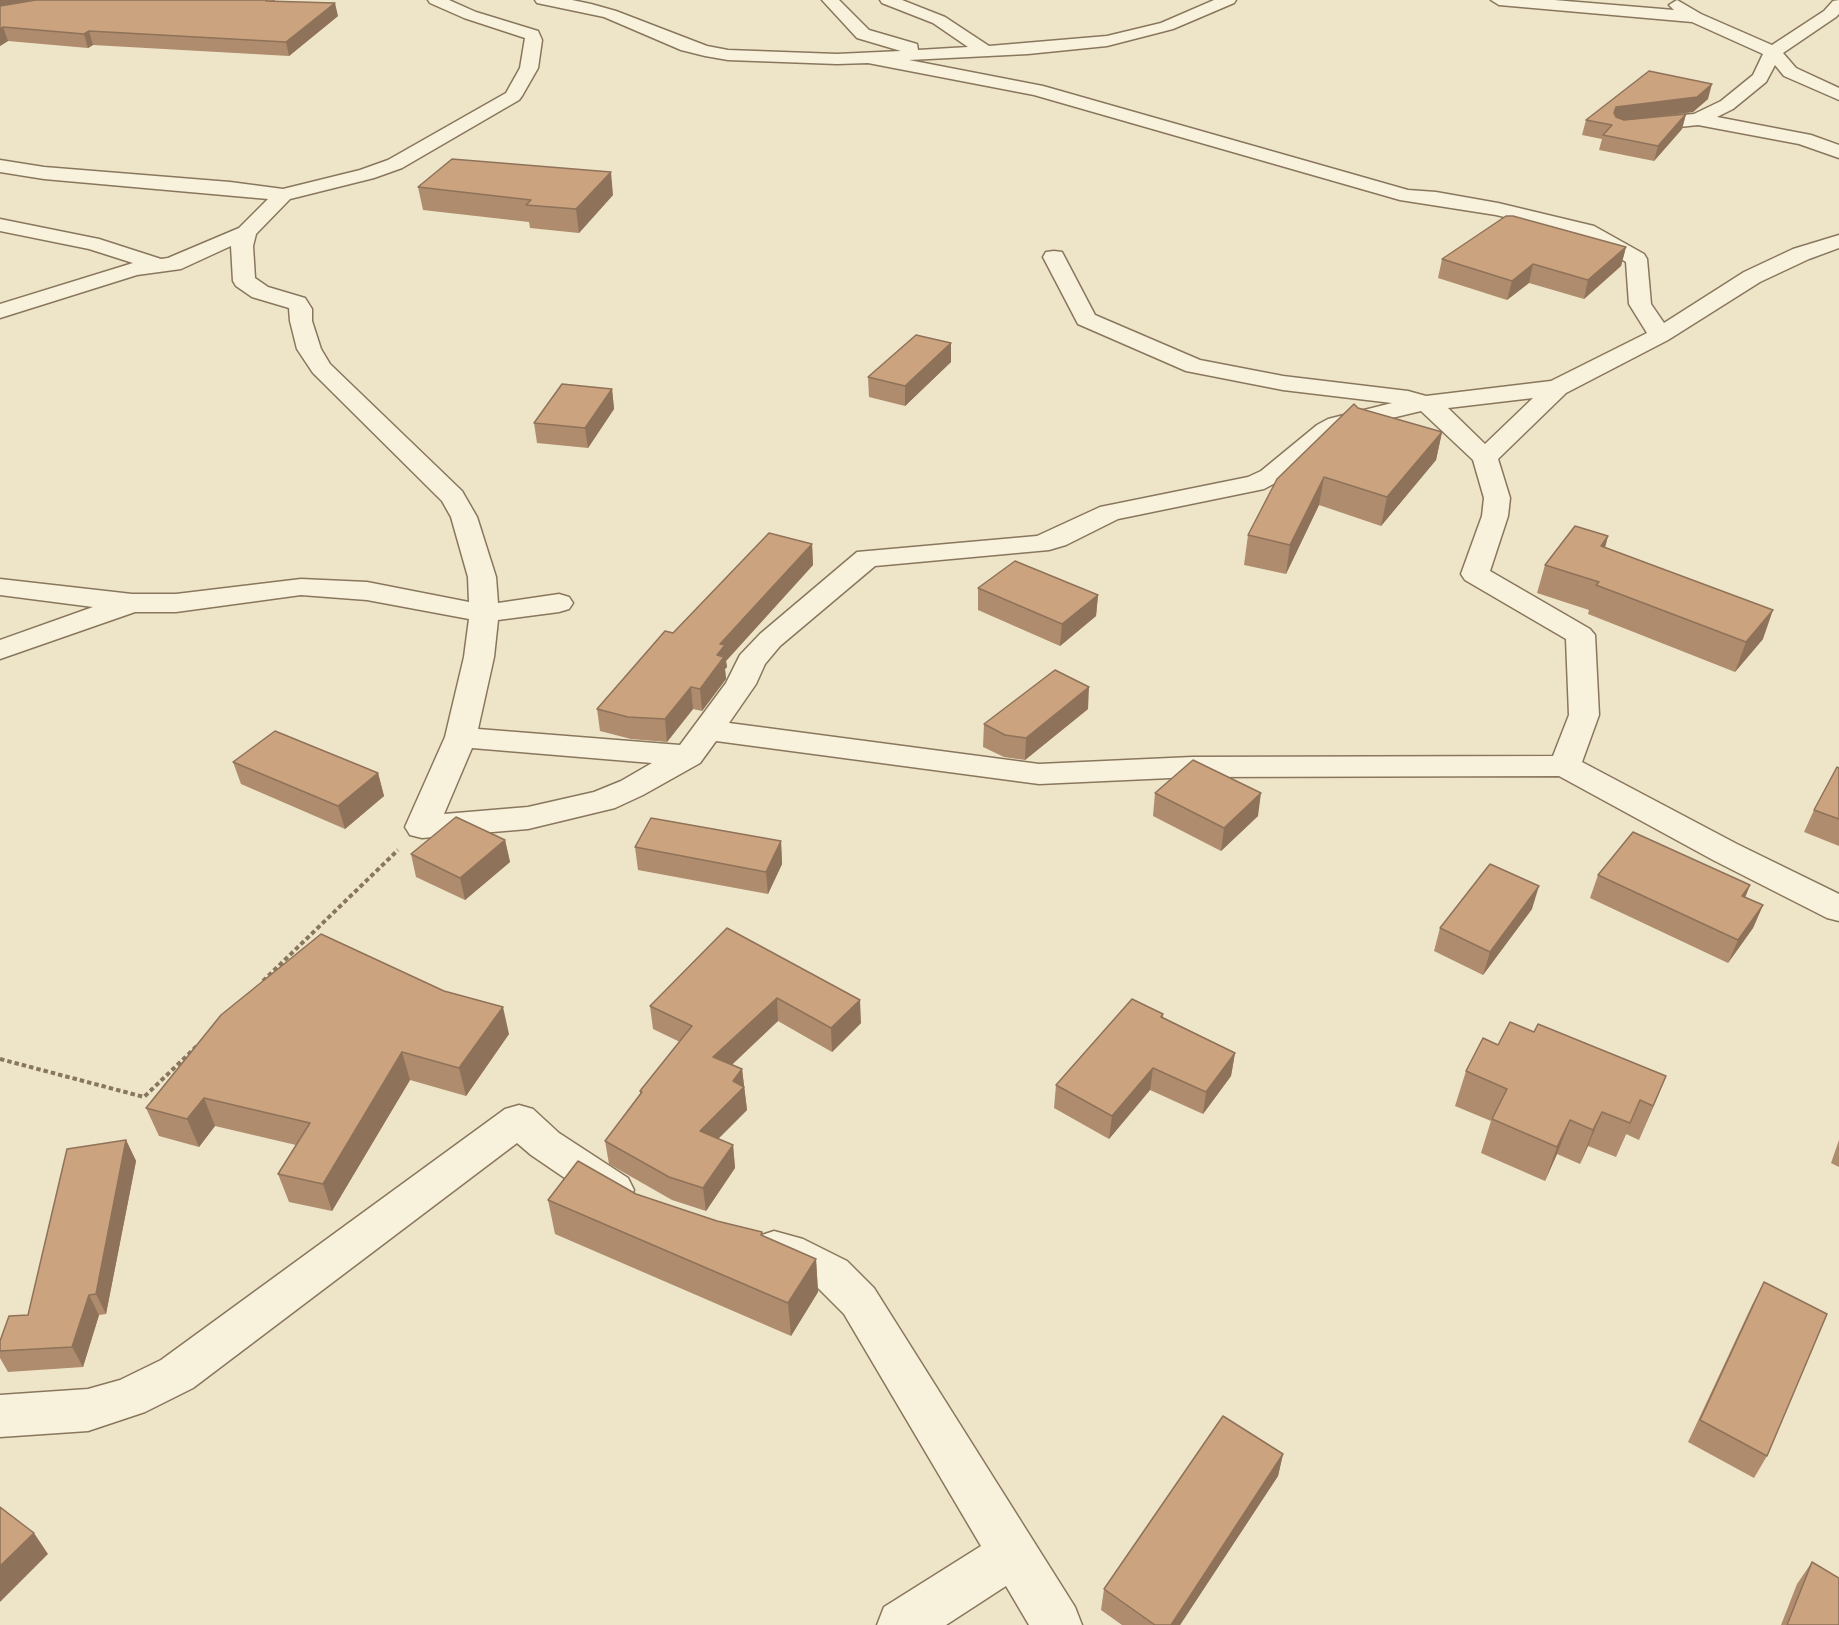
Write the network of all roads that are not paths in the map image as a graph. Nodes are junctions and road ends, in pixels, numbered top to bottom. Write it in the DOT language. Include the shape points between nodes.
graph roads {
  1 [pos="436,0"];
  2 [pos="543,0"];
  3 [pos="830,0"];
  4 [pos="888,0"];
  5 [pos="1228,0"];
  6 [pos="1499,0"];
  7 [pos="1670,0"];
  8 [pos="1839,4"];
  9 [pos="1695,17"];
  10 [pos="863,34"];
  11 [pos="985,51"];
  12 [pos="1773,51"];
  13 [pos="930,54"];
  14 [pos="870,58"];
  15 [pos="837,59"];
  16 [pos="1839,95"];
  17 [pos="1698,119"];
  18 [pos="1621,127"];
  19 [pos="1839,152"];
  20 [pos="0,166"];
  21 [pos="283,195"];
  22 [pos="0,225"];
  23 [pos="246,232"];
  24 [pos="1839,241"];
  25 [pos="1054,257"];
  26 [pos="159,266"];
  27 [pos="0,311"];
  28 [pos="1660,335"];
  29 [pos="1557,388"];
  30 [pos="1425,403"];
  31 [pos="1485,458"];
  32 [pos="0,587"];
  33 [pos="132,603"];
  34 [pos="559,603"];
  35 [pos="484,613"];
  36 [pos="0,650"];
  37 [pos="706,730"];
  38 [pos="461,738"];
  39 [pos="689,756"];
  40 [pos="1565,766"];
  41 [pos="1839,909"];
  42 [pos="648,1209"];
  43 [pos="733,1239"];
  44 [pos="0,1416"];
  45 [pos="1013,1553"];
  46 [pos="902,1625"];
  47 [pos="1057,1625"];
  1 -- 21 [label="street" via="532,35 529,68 513,96 395,164"];
  2 -- 15 [label="street" via="610,14 705,51"];
  3 -- 10 [label="street"];
  4 -- 11 [label="street" via="939,20"];
  5 -- 11 [label="street" via="1167,27 1126,37 1071,46"];
  6 -- 9 [label="street"];
  7 -- 9 [label="street"];
  8 -- 12 [label="street"];
  9 -- 12 [label="street"];
  10 -- 13 [label="street"];
  10 -- 15 [label="street"];
  11 -- 13 [label="street"];
  12 -- 16 [label="street" via="1790,72"];
  12 -- 17 [label="street" via="1760,78 1727,105"];
  13 -- 14 [label="street"];
  14 -- 15 [label="street"];
  14 -- 28 [label="street" via="1037,90 1407,196 1498,208 1587,230 1636,260 1640,304"];
  17 -- 18 [label="street"];
  17 -- 19 [label="street" via="1804,139"];
  20 -- 21 [label="street"];
  21 -- 23 [label="street"];
  22 -- 26 [label="street" via="127,252"];
  23 -- 26 [label="street" via="173,264"];
  23 -- 35 [label="street" via="242,246 244,281 260,292 297,303 309,349 321,368 453,497 464,517 482,577"];
  24 -- 28 [label="street" via="1752,277"];
  25 -- 30 [label="street" via="1086,319 1194,366"];
  26 -- 27 [label="street" via="134,269"];
  28 -- 29 [label="street"];
  29 -- 30 [label="street"];
  29 -- 31 [label="street"];
  30 -- 31 [label="street"];
  30 -- 37 [label="street" via="1337,424 1270,476 1255,483 1109,513 1039,544 867,558 770,640 751,661 741,684"];
  31 -- 40 [label="street" via="1497,498 1495,516 1474,574 1580,635 1584,715"];
  32 -- 33 [label="street"];
  33 -- 35 [label="street" via="176,603 301,587 367,591"];
  33 -- 36 [label="street"];
  34 -- 35 [label="street"];
  35 -- 38 [label="street" via="479,657"];
  37 -- 39 [label="street"];
  37 -- 40 [label="street" via="1039,774 1191,767"];
  38 -- 39 [label="street"];
  38 -- 39 [label="street" via="422,827 528,818 603,800"];
  40 -- 41 [label="street"];
  42 -- 44 [label="street" via="554,1150 519,1120 177,1374 129,1398 88,1410"];
  43 -- 45 [label="street" via="788,1252 832,1274 859,1301"];
  45 -- 46 [label="street"];
  45 -- 47 [label="street"];
}
